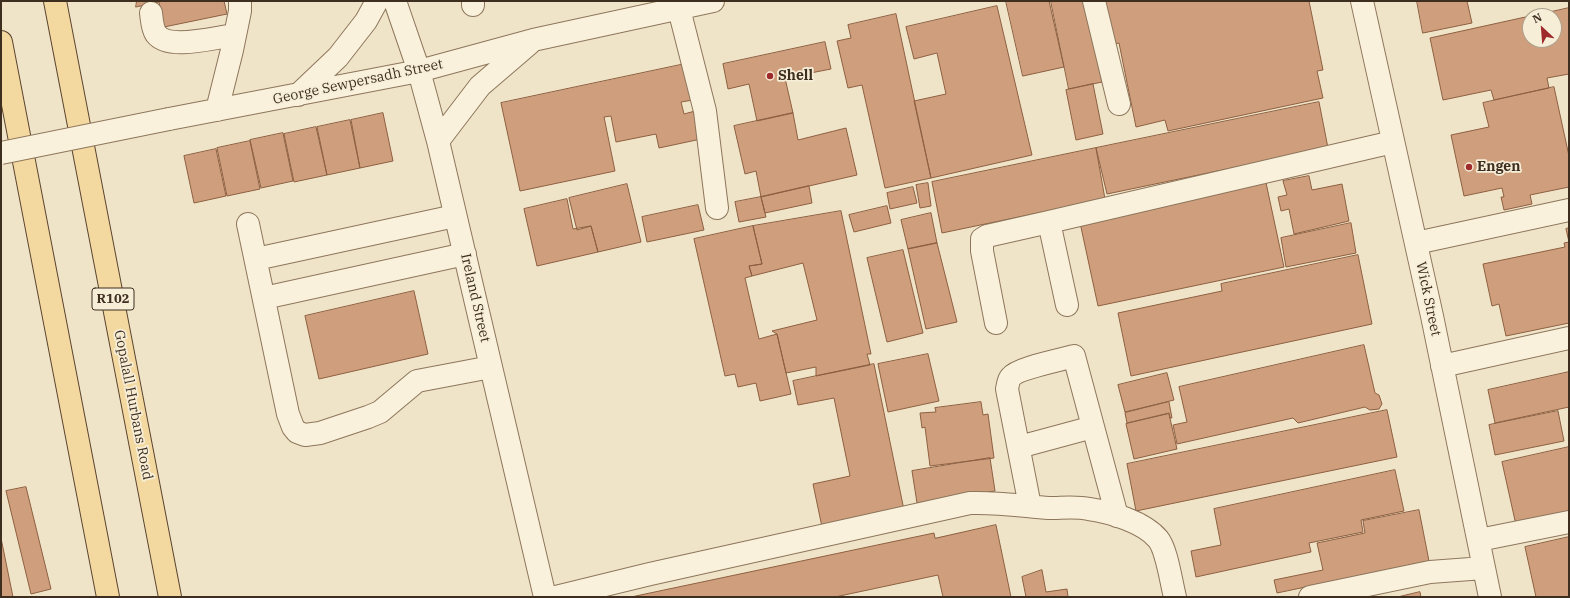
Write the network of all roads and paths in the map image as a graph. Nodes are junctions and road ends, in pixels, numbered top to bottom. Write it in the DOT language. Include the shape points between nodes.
graph roads {
  1 [pos="55,1"];
  2 [pos="240,1"];
  3 [pos="377,1"];
  4 [pos="395,1"];
  5 [pos="713,1"];
  6 [pos="1094,1"];
  7 [pos="1362,1"];
  8 [pos="679,9"];
  9 [pos="151,13"];
  10 [pos="235,34"];
  11 [pos="533,40"];
  12 [pos="1,42"];
  13 [pos="419,71"];
  14 [pos="298,95"];
  15 [pos="1119,104"];
  16 [pos="217,110"];
  17 [pos="438,141"];
  18 [pos="1393,142"];
  19 [pos="1,153"];
  20 [pos="717,208"];
  21 [pos="1569,210"];
  22 [pos="455,216"];
  23 [pos="1049,222"];
  24 [pos="248,224"];
  25 [pos="1416,243"];
  26 [pos="465,254"];
  27 [pos="256,258"];
  28 [pos="264,298"];
  29 [pos="1068,306"];
  30 [pos="996,323"];
  31 [pos="1569,338"];
  32 [pos="1442,366"];
  33 [pos="491,367"];
  34 [pos="1093,427"];
  35 [pos="1019,447"];
  36 [pos="1030,506"];
  37 [pos="1117,516"];
  38 [pos="1569,522"];
  39 [pos="1479,540"];
  40 [pos="1484,568"];
  41 [pos="108,597"];
  42 [pos="170,597"];
  43 [pos="545,597"];
  44 [pos="556,597"];
  45 [pos="1175,597"];
  46 [pos="1310,597"];
  47 [pos="1490,597"];
  1 -- 42 [label="main road, Gopalall Hurbans Road / R102"];
  2 -- 10 [label="street"];
  3 -- 14 [label="street" via="366,21 338,57"];
  4 -- 13 [label="street, Ireland Street"];
  5 -- 8 [label="street, George Sewpersadh Street"];
  6 -- 15 [label="street"];
  7 -- 18 [label="street, Wick Street"];
  8 -- 11 [label="street, George Sewpersadh Street"];
  8 -- 20 [label="street" via="706,111"];
  9 -- 10 [label="street" via="156,34 168,42 178,43"];
  10 -- 16 [label="street"];
  11 -- 13 [label="street, George Sewpersadh Street"];
  11 -- 17 [label="street" via="480,86"];
  12 -- 41 [label="main road"];
  13 -- 14 [label="street, George Sewpersadh Street"];
  13 -- 17 [label="street, Ireland Street"];
  14 -- 16 [label="street, George Sewpersadh Street"];
  16 -- 19 [label="street, George Sewpersadh Street, bridge"];
  17 -- 22 [label="street, Ireland Street"];
  18 -- 23 [label="street"];
  18 -- 25 [label="street, Wick Street"];
  21 -- 25 [label="street"];
  22 -- 26 [label="street, Ireland Street"];
  22 -- 27 [label="street"];
  23 -- 29 [label="street"];
  23 -- 30 [label="street" via="982,239"];
  24 -- 27 [label="street"];
  25 -- 32 [label="street, Wick Street"];
  26 -- 28 [label="street"];
  26 -- 33 [label="street, Ireland Street"];
  27 -- 28 [label="street"];
  28 -- 33 [label="street" via="288,414 297,432 305,435 368,418 380,412 417,382"];
  31 -- 32 [label="street"];
  32 -- 39 [label="street, Wick Street"];
  33 -- 43 [label="street, Ireland Street"];
  34 -- 35 [label="street"];
  34 -- 35 [label="street" via="1074,356 1019,371 1010,377 1007,389"];
  34 -- 37 [label="street"];
  35 -- 36 [label="street"];
  36 -- 37 [label="street" via="1088,508"];
  36 -- 44 [label="street" via="991,502 970,503"];
  37 -- 45 [label="street" via="1139,525 1158,539 1163,548"];
  38 -- 39 [label="street"];
  39 -- 40 [label="street, Wick Street"];
  40 -- 46 [label="street" via="1430,572"];
  40 -- 47 [label="street, Wick Street"];
}
